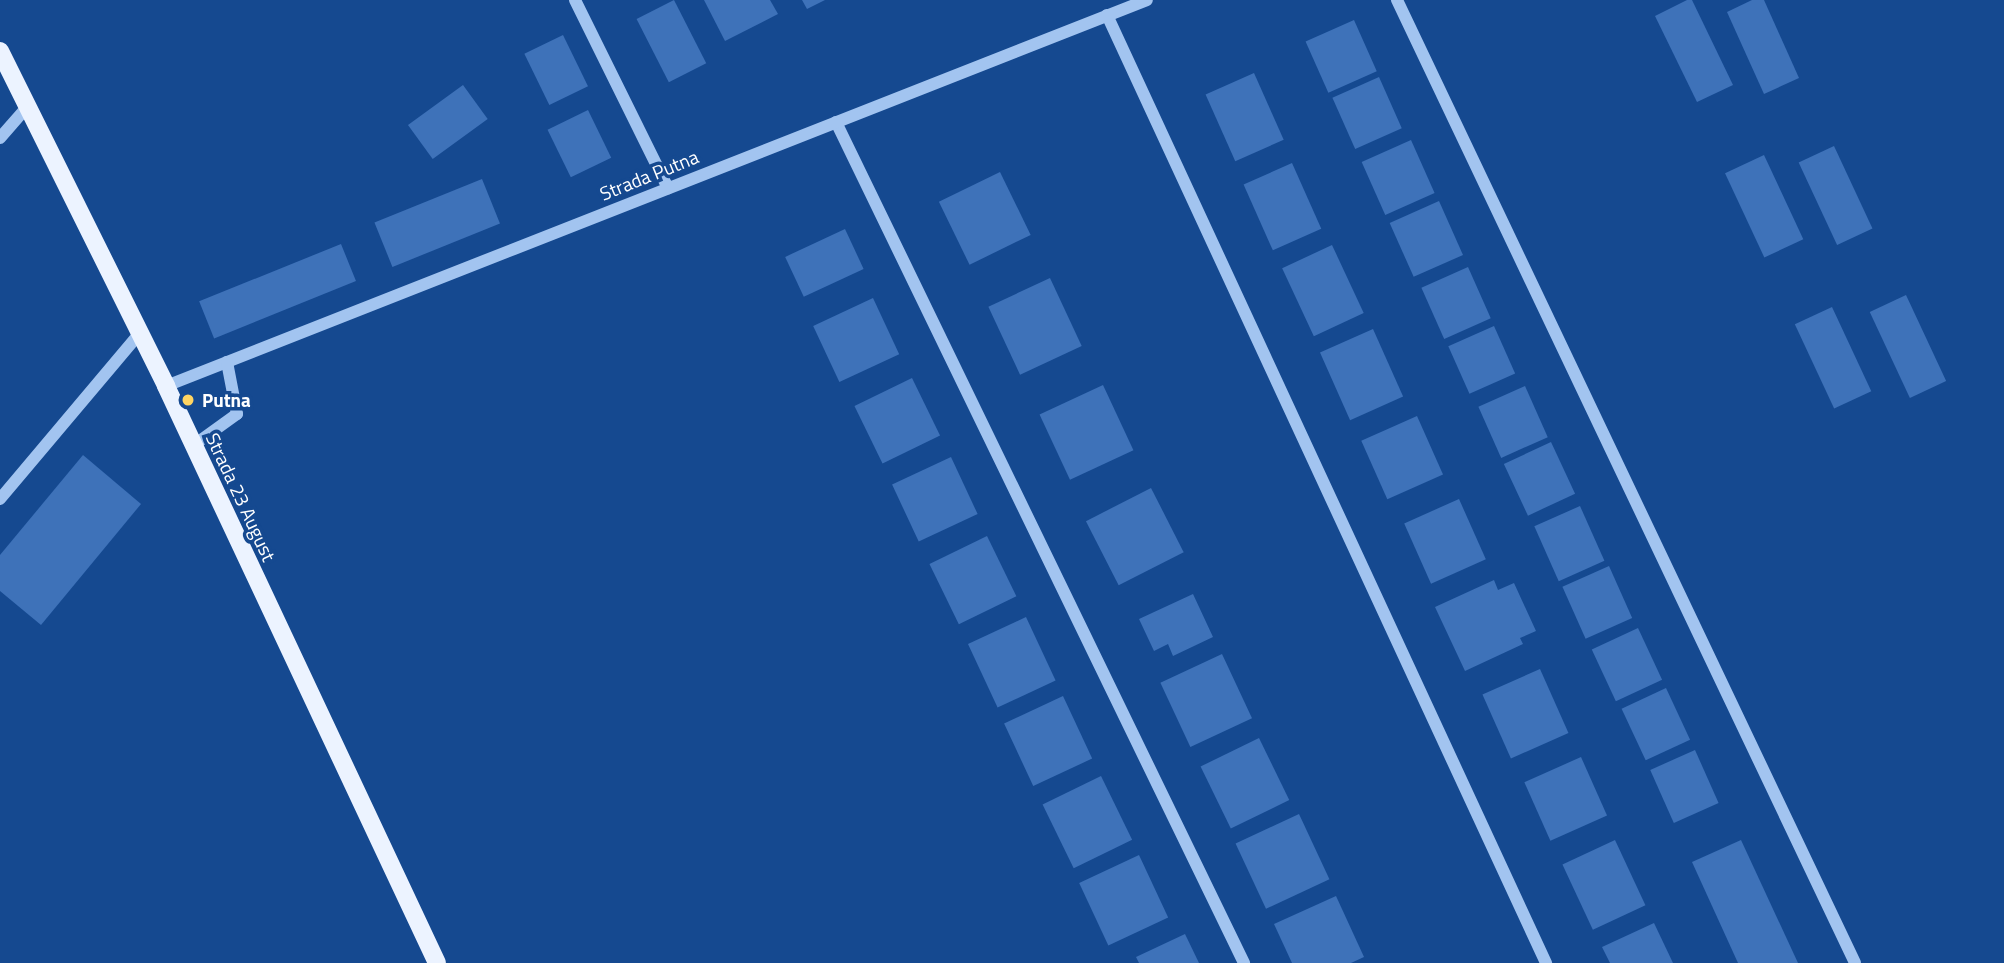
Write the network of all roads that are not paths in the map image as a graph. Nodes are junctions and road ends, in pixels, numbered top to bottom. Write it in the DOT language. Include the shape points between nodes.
graph roads {
  1 [pos="591,0"];
  2 [pos="1147,0"];
  3 [pos="1397,0"];
  4 [pos="577,3"];
  5 [pos="1107,15"];
  6 [pos="0,51"];
  7 [pos="27,107"];
  8 [pos="836,122"];
  9 [pos="0,138"];
  10 [pos="668,188"];
  11 [pos="140,333"];
  12 [pos="227,362"];
  13 [pos="166,386"];
  14 [pos="194,445"];
  15 [pos="0,499"];
  16 [pos="438,963"];
  17 [pos="1244,963"];
  18 [pos="1546,963"];
  19 [pos="1855,963"];
  1 -- 4 [label="street"];
  2 -- 5 [label="street, Strada Putna"];
  3 -- 19 [label="street"];
  4 -- 10 [label="street"];
  5 -- 8 [label="street, Strada Putna"];
  5 -- 18 [label="street"];
  6 -- 7 [label="main road, Strada 23 August"];
  7 -- 9 [label="street"];
  7 -- 11 [label="main road, Strada 23 August"];
  8 -- 10 [label="street, Strada Putna"];
  8 -- 17 [label="street"];
  10 -- 12 [label="street, Strada Putna"];
  11 -- 13 [label="main road, Strada 23 August"];
  11 -- 15 [label="street"];
  12 -- 13 [label="street, Strada Putna"];
  12 -- 14 [label="street" via="237,414"];
  13 -- 14 [label="main road, Strada 23 August"];
  14 -- 16 [label="main road, Strada 23 August"];
}
